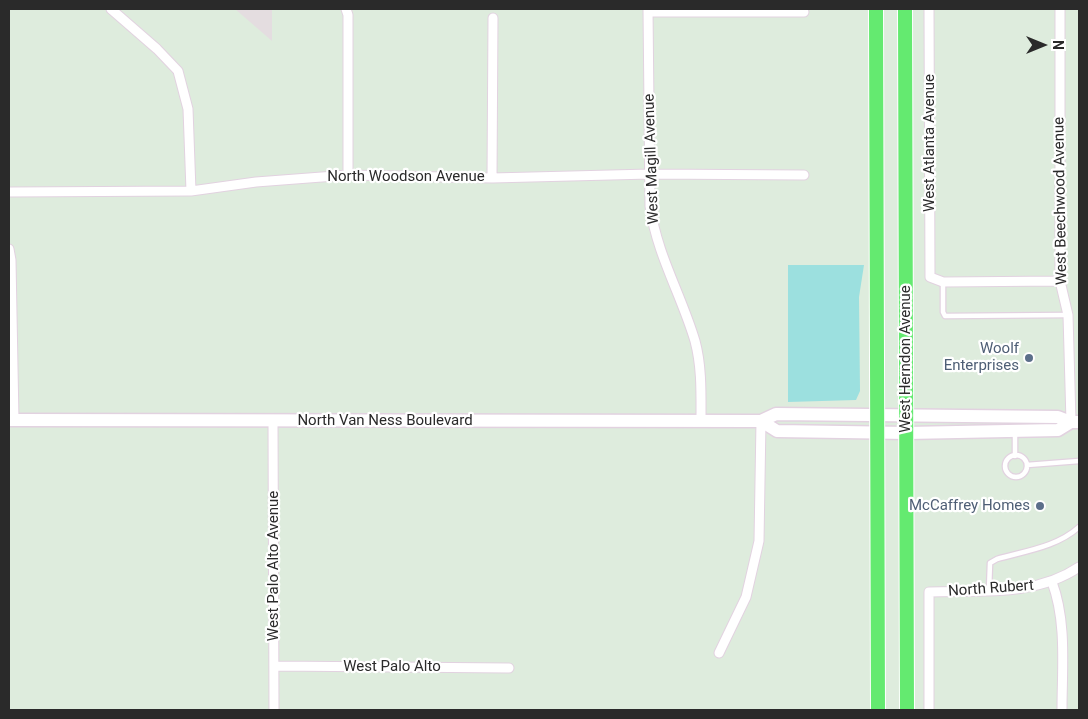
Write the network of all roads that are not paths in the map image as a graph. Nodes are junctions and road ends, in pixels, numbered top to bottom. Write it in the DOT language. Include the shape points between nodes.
graph roads {
  1 [pos="111,9"];
  2 [pos="346,9"];
  3 [pos="876,9"];
  4 [pos="905,9"];
  5 [pos="929,9"];
  6 [pos="1060,9"];
  7 [pos="648,10"];
  8 [pos="804,12"];
  9 [pos="493,18"];
  10 [pos="650,174"];
  11 [pos="348,175"];
  12 [pos="804,175"];
  13 [pos="492,178"];
  14 [pos="191,191"];
  15 [pos="9,192"];
  16 [pos="9,249"];
  17 [pos="1060,281"];
  18 [pos="942,282"];
  19 [pos="1068,315"];
  20 [pos="877,415"];
  21 [pos="907,416"];
  22 [pos="12,420"];
  23 [pos="273,421"];
  24 [pos="702,421"];
  25 [pos="761,421"];
  26 [pos="1075,422"];
  27 [pos="878,432"];
  28 [pos="1015,432"];
  29 [pos="907,433"];
  30 [pos="1014,456"];
  31 [pos="1079,461"];
  32 [pos="1027,465"];
  33 [pos="1079,528"];
  34 [pos="1079,568"];
  35 [pos="1052,582"];
  36 [pos="989,590"];
  37 [pos="719,653"];
  38 [pos="275,666"];
  39 [pos="509,668"];
  40 [pos="274,710"];
  41 [pos="878,710"];
  42 [pos="907,710"];
  43 [pos="929,710"];
  44 [pos="1062,710"];
  1 -- 14 [label="street" via="178,71 188,109"];
  2 -- 11 [label="street"];
  3 -- 20 [label="main road, West Herndon Avenue"];
  4 -- 21 [label="main road, West Herndon Avenue"];
  5 -- 18 [label="street, West Atlanta Avenue" via="930,277"];
  6 -- 17 [label="street, West Beechwood Avenue"];
  7 -- 8 [label="street"];
  7 -- 10 [label="street, West Magill Avenue"];
  9 -- 13 [label="street"];
  10 -- 12 [label="street, North Woodson Avenue"];
  10 -- 13 [label="street, North Woodson Avenue"];
  10 -- 24 [label="street, West Magill Avenue" via="654,230 699,359"];
  11 -- 13 [label="street, North Woodson Avenue"];
  11 -- 14 [label="street, North Woodson Avenue"];
  14 -- 15 [label="street, North Woodson Avenue"];
  16 -- 22 [label="street"];
  17 -- 18 [label="street"];
  17 -- 19 [label="street, West Beechwood Avenue"];
  18 -- 19 [label="lane" via="945,316"];
  19 -- 26 [label="street, West Beechwood Avenue"];
  20 -- 21 [label="street, North Van Ness Boulevard"];
  20 -- 25 [label="street, North Van Ness Boulevard" via="776,414"];
  20 -- 27 [label="main road, West Herndon Avenue"];
  21 -- 26 [label="street, North Van Ness Boulevard" via="1058,417"];
  21 -- 29 [label="main road, West Herndon Avenue"];
  22 -- 23 [label="street, North Van Ness Boulevard"];
  23 -- 24 [label="street, North Van Ness Boulevard"];
  23 -- 38 [label="street, West Palo Alto Avenue"];
  24 -- 25 [label="street, North Van Ness Boulevard"];
  25 -- 27 [label="street, North Van Ness Boulevard" via="777,431"];
  25 -- 37 [label="street" via="759,541 746,597"];
  26 -- 28 [label="street, North Van Ness Boulevard" via="1058,430"];
  27 -- 29 [label="street, North Van Ness Boulevard"];
  27 -- 41 [label="main road, West Herndon Avenue"];
  28 -- 29 [label="street, North Van Ness Boulevard"];
  28 -- 30 [label="lane"];
  29 -- 42 [label="main road, West Herndon Avenue"];
  30 -- 32 [label="lane" via="1021,457"];
  30 -- 32 [label="lane" via="1008,458 1005,465 1009,475 1016,478 1023,475"];
  31 -- 32 [label="lane"];
  33 -- 36 [label="lane" via="1057,542 990,563"];
  34 -- 35 [label="street, North Rubert"];
  35 -- 36 [label="street, North Rubert" via="1026,589"];
  35 -- 44 [label="street" via="1061,622"];
  36 -- 43 [label="street, North Rubert" via="928,592"];
  38 -- 39 [label="street, West Palo Alto"];
  38 -- 40 [label="street, West Palo Alto Avenue"];
}
